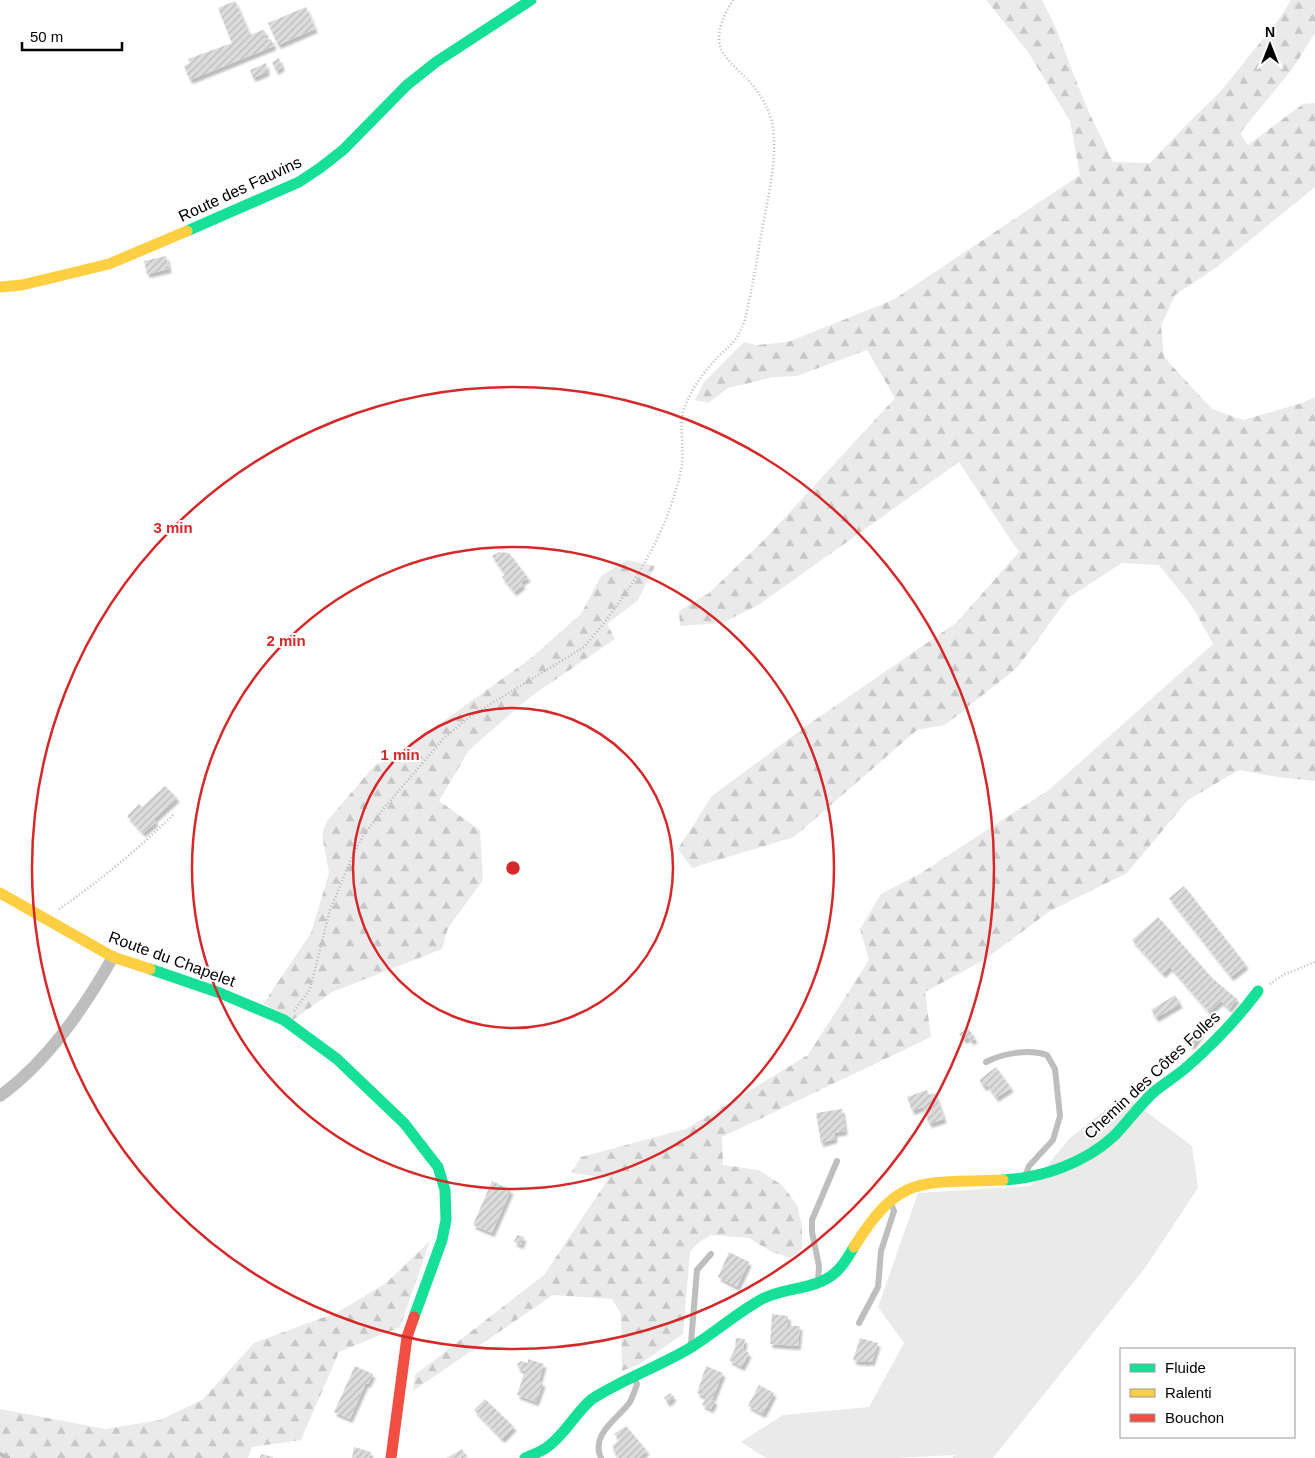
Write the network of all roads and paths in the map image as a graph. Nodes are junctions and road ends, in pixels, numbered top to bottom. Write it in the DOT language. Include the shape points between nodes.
graph roads {
  1 [pos="531,0"];
  2 [pos="733,0"];
  3 [pos="0,287"];
  4 [pos="174,814"];
  5 [pos="0,893"];
  6 [pos="45,919"];
  7 [pos="113,957"];
  8 [pos="1315,962"];
  9 [pos="1258,991"];
  10 [pos="284,1020"];
  11 [pos="986,1062"];
  12 [pos="0,1096"];
  13 [pos="837,1161"];
  14 [pos="1025,1177"];
  15 [pos="889,1200"];
  16 [pos="710,1254"];
  17 [pos="818,1282"];
  18 [pos="859,1323"];
  19 [pos="690,1347"];
  20 [pos="635,1378"];
  21 [pos="391,1458"];
  22 [pos="526,1458"];
  23 [pos="601,1458"];
  1 -- 3 [label="street, Route des Fauvins" via="406,85 342,150 299,182 109,264 22,285"];
  2 -- 10 [label="path" via="720,28 720,46 762,98 769,112 773,126 772,171 743,326 698,380 684,409 682,468 665,524 633,581 584,647 468,718 443,739 384,808 363,836 340,885 330,910 310,989 295,1011"];
  4 -- 6 [label="path" via="86,891"];
  5 -- 6 [label="street, Route du Chapelet"];
  6 -- 7 [label="street, Route du Chapelet"];
  7 -- 10 [label="street, Route du Chapelet" via="220,992"];
  7 -- 12 [label="street" via="72,1022 20,1081"];
  8 -- 9 [label="path" via="1283,975"];
  9 -- 14 [label="street, Chemin des Côtes Folles" via="1240,1015 1152,1095 1107,1143 1066,1166"];
  10 -- 21 [label="street, Route du Chapelet" via="337,1059 404,1124 438,1167 445,1190 446,1220 442,1240 407,1337"];
  11 -- 14 [label="lane" via="996,1057 1036,1051 1047,1055 1055,1069 1060,1116 1053,1140 1029,1166"];
  13 -- 17 [label="lane" via="812,1220 819,1266"];
  14 -- 15 [label="street, Chemin des Côtes Folles" via="922,1184"];
  15 -- 17 [label="street, Chemin des Côtes Folles" via="843,1266"];
  15 -- 18 [label="lane" via="894,1211 880,1251 878,1287"];
  16 -- 19 [label="lane" via="697,1270"];
  17 -- 19 [label="street, Chemin des Côtes Folles" via="774,1293"];
  19 -- 20 [label="street, Chemin des Côtes Folles"];
  20 -- 22 [label="street, Chemin des Côtes Folles" via="592,1399 546,1448"];
  20 -- 23 [label="lane" via="637,1384 629,1403 603,1431 599,1444"];
}
